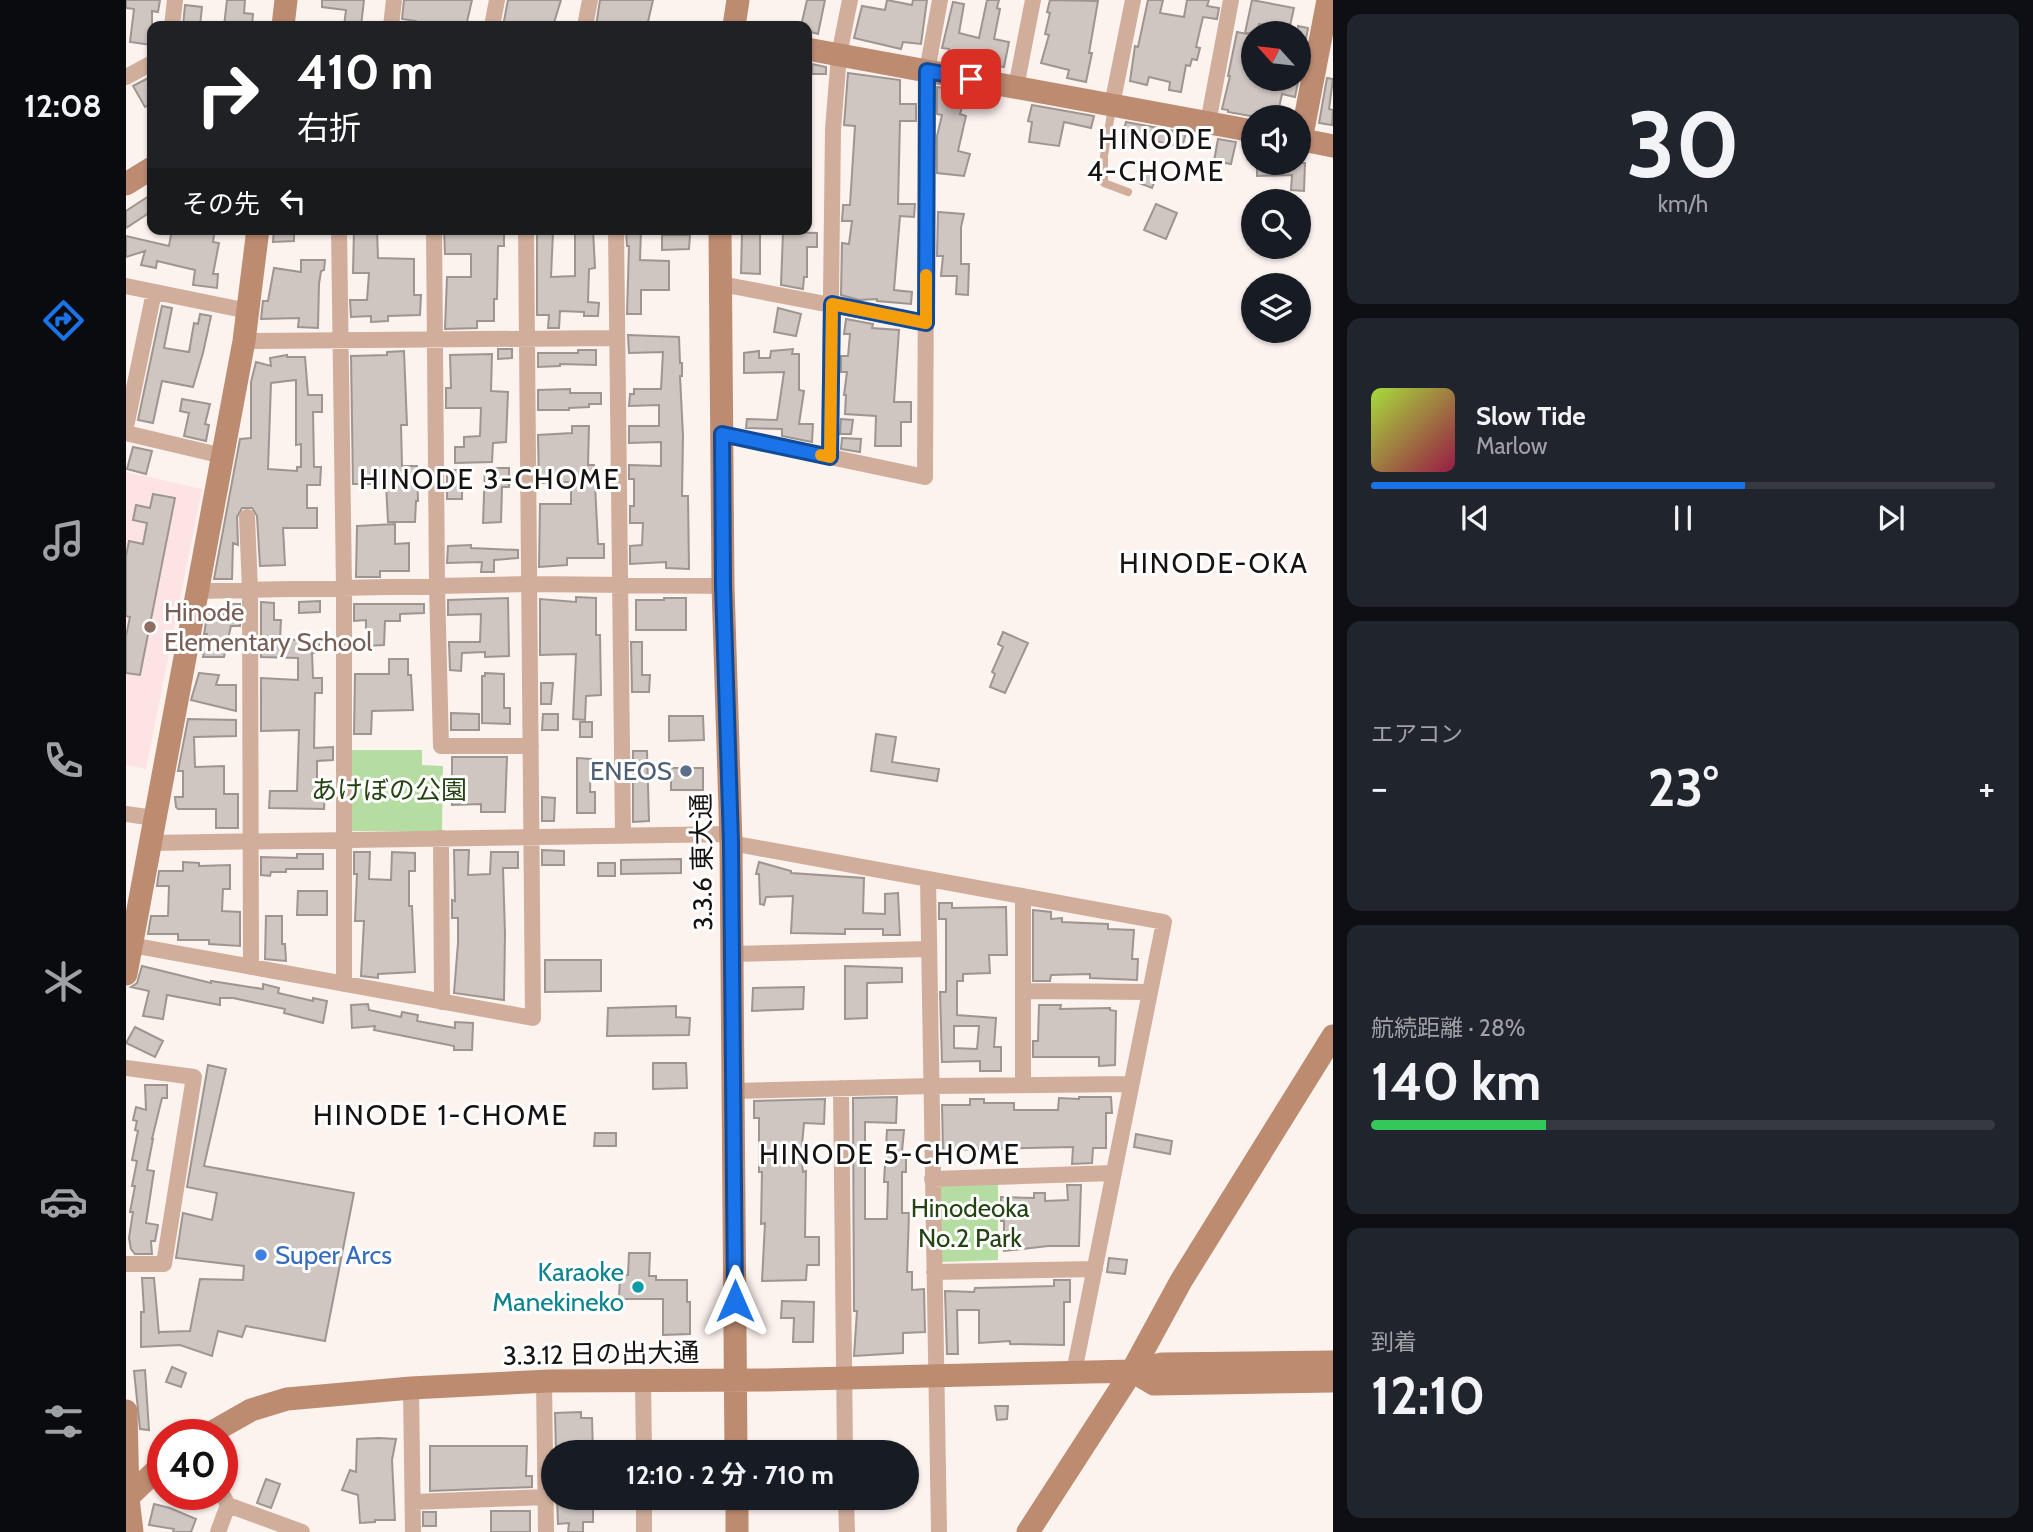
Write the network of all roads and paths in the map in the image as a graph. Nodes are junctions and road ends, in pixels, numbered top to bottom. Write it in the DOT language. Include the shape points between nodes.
graph roads {
  1 [pos="175,0"];
  2 [pos="286,0"];
  3 [pos="394,0"];
  4 [pos="497,0"];
  5 [pos="590,0"];
  6 [pos="738,0"];
  7 [pos="850,0"];
  8 [pos="940,0"];
  9 [pos="1033,0"];
  10 [pos="1133,0"];
  11 [pos="1231,0"];
  12 [pos="1328,0"];
  13 [pos="173,21"];
  14 [pos="284,21"];
  15 [pos="392,21"];
  16 [pos="493,21"];
  17 [pos="586,21"];
  18 [pos="735,21"];
  19 [pos="812,50"];
  20 [pos="839,55"];
  21 [pos="147,66"];
  22 [pos="927,71"];
  23 [pos="126,78"];
  24 [pos="1016,87"];
  25 [pos="1112,105"];
  26 [pos="1307,105"];
  27 [pos="1208,122"];
  28 [pos="1241,129"];
  29 [pos="1311,142"];
  30 [pos="1333,146"];
  31 [pos="147,171"];
  32 [pos="126,184"];
  33 [pos="1128,192"];
  34 [pos="257,235"];
  35 [pos="339,235"];
  36 [pos="434,235"];
  37 [pos="526,235"];
  38 [pos="616,235"];
  39 [pos="720,235"];
  40 [pos="721,284"];
  41 [pos="126,286"];
  42 [pos="154,292"];
  43 [pos="832,304"];
  44 [pos="248,311"];
  45 [pos="926,323"];
  46 [pos="617,338"];
  47 [pos="527,339"];
  48 [pos="340,340"];
  49 [pos="434,340"];
  50 [pos="244,341"];
  51 [pos="126,430"];
  52 [pos="722,434"];
  53 [pos="223,456"];
  54 [pos="830,457"];
  55 [pos="247,517"];
  56 [pos="529,584"];
  57 [pos="620,585"];
  58 [pos="436,586"];
  59 [pos="723,586"];
  60 [pos="344,588"];
  61 [pos="250,590"];
  62 [pos="198,591"];
  63 [pos="531,746"];
  64 [pos="126,814"];
  65 [pos="154,818"];
  66 [pos="622,836"];
  67 [pos="531,837"];
  68 [pos="441,838"];
  69 [pos="730,839"];
  70 [pos="344,840"];
  71 [pos="251,841"];
  72 [pos="150,843"];
  73 [pos="928,879"];
  74 [pos="1023,896"];
  75 [pos="131,945"];
  76 [pos="929,950"];
  77 [pos="732,954"];
  78 [pos="251,967"];
  79 [pos="126,974"];
  80 [pos="344,984"];
  81 [pos="1023,991"];
  82 [pos="1150,992"];
  83 [pos="442,1002"];
  84 [pos="1333,1035"];
  85 [pos="126,1068"];
  86 [pos="1131,1084"];
  87 [pos="1023,1085"];
  88 [pos="931,1086"];
  89 [pos="841,1088"];
  90 [pos="733,1091"];
  91 [pos="1114,1173"];
  92 [pos="932,1179"];
  93 [pos="126,1264"];
  94 [pos="1095,1269"];
  95 [pos="934,1272"];
  96 [pos="1333,1362"];
  97 [pos="1132,1371"];
  98 [pos="1074,1372"];
  99 [pos="935,1377"];
  100 [pos="844,1378"];
  101 [pos="544,1381"];
  102 [pos="643,1381"];
  103 [pos="735,1381"];
  104 [pos="1333,1381"];
  105 [pos="411,1388"];
  106 [pos="126,1410"];
  107 [pos="235,1419"];
  108 [pos="545,1440"];
  109 [pos="644,1440"];
  110 [pos="736,1440"];
  111 [pos="845,1440"];
  112 [pos="147,1480"];
  113 [pos="541,1497"];
  114 [pos="127,1499"];
  115 [pos="413,1502"];
  116 [pos="238,1505"];
  117 [pos="223,1510"];
  118 [pos="546,1510"];
  119 [pos="644,1510"];
  120 [pos="737,1510"];
  121 [pos="846,1510"];
  122 [pos="132,1532"];
  123 [pos="218,1532"];
  124 [pos="302,1532"];
  125 [pos="414,1532"];
  126 [pos="547,1532"];
  127 [pos="644,1532"];
  128 [pos="737,1532"];
  129 [pos="847,1532"];
  130 [pos="939,1532"];
  131 [pos="1028,1532"];
  1 -- 13 [label="street"];
  2 -- 14 [label="street"];
  3 -- 15 [label="street"];
  4 -- 16 [label="street"];
  5 -- 17 [label="street"];
  6 -- 18 [label="street"];
  7 -- 20 [label="street"];
  8 -- 22 [label="street"];
  9 -- 24 [label="street"];
  10 -- 25 [label="street"];
  11 -- 27 [label="street"];
  12 -- 26 [label="street"];
  19 -- 20 [label="street"];
  20 -- 22 [label="street"];
  20 -- 43 [label="street" via="833,129"];
  21 -- 23 [label="street"];
  22 -- 24 [label="street"];
  22 -- 45 [label="street"];
  24 -- 25 [label="street"];
  25 -- 27 [label="street"];
  25 -- 33 [label="lane" via="1104,183"];
  27 -- 28 [label="street"];
  29 -- 30 [label="street"];
  31 -- 32 [label="street"];
  34 -- 44 [label="street"];
  35 -- 48 [label="street"];
  36 -- 49 [label="street"];
  37 -- 47 [label="street"];
  38 -- 46 [label="street"];
  39 -- 40 [label="street, 3.3.6 東大通"];
  40 -- 43 [label="street"];
  40 -- 52 [label="street, 3.3.6 東大通"];
  41 -- 42 [label="street"];
  42 -- 44 [label="street"];
  42 -- 51 [label="street"];
  43 -- 45 [label="street"];
  43 -- 54 [label="street"];
  44 -- 50 [label="street"];
  45 -- 54 [label="street" via="925,477"];
  46 -- 47 [label="street"];
  46 -- 57 [label="street"];
  47 -- 49 [label="street"];
  47 -- 56 [label="street"];
  48 -- 49 [label="street"];
  48 -- 50 [label="street"];
  48 -- 60 [label="street"];
  49 -- 58 [label="street"];
  50 -- 53 [label="street"];
  51 -- 53 [label="street"];
  52 -- 54 [label="street"];
  52 -- 59 [label="street, 3.3.6 東大通"];
  53 -- 62 [label="street"];
  55 -- 61 [label="street"];
  56 -- 57 [label="street"];
  56 -- 58 [label="street"];
  56 -- 63 [label="street"];
  57 -- 59 [label="street"];
  57 -- 66 [label="street"];
  58 -- 60 [label="street"];
  58 -- 63 [label="street" via="441,746"];
  59 -- 69 [label="street, 3.3.6 東大通"];
  60 -- 61 [label="street"];
  60 -- 70 [label="street"];
  61 -- 62 [label="street"];
  61 -- 71 [label="street"];
  62 -- 65 [label="street"];
  63 -- 67 [label="street"];
  64 -- 65 [label="street"];
  65 -- 72 [label="street"];
  66 -- 67 [label="street"];
  66 -- 69 [label="street"];
  67 -- 68 [label="street"];
  67 -- 83 [label="street" via="533,1018"];
  68 -- 70 [label="street"];
  68 -- 83 [label="street"];
  69 -- 73 [label="street"];
  69 -- 77 [label="street, 3.3.6 東大通"];
  70 -- 71 [label="street"];
  70 -- 80 [label="street"];
  71 -- 72 [label="street"];
  71 -- 78 [label="street"];
  72 -- 75 [label="street"];
  73 -- 74 [label="street"];
  73 -- 76 [label="street"];
  74 -- 81 [label="street"];
  74 -- 82 [label="street" via="1164,922"];
  75 -- 78 [label="street"];
  75 -- 79 [label="street"];
  76 -- 77 [label="street"];
  76 -- 88 [label="street"];
  77 -- 90 [label="street, 3.3.6 東大通"];
  78 -- 80 [label="street"];
  80 -- 83 [label="street"];
  81 -- 82 [label="street"];
  81 -- 87 [label="street"];
  82 -- 86 [label="street"];
  84 -- 97 [label="street" via="1181,1281"];
  85 -- 93 [label="street" via="194,1077 163,1264"];
  86 -- 87 [label="street"];
  86 -- 91 [label="street"];
  87 -- 88 [label="street"];
  88 -- 89 [label="street"];
  88 -- 92 [label="street"];
  89 -- 90 [label="street"];
  89 -- 100 [label="street"];
  90 -- 103 [label="street, 3.3.6 東大通"];
  91 -- 92 [label="street"];
  91 -- 94 [label="street"];
  92 -- 95 [label="street"];
  94 -- 95 [label="street"];
  94 -- 98 [label="street"];
  95 -- 99 [label="street"];
  96 -- 97 [label="street, 3.3.12 日の出大通" via="1161,1364"];
  97 -- 98 [label="street, 3.3.12 日の出大通"];
  97 -- 104 [label="street, 3.3.12 日の出大通" via="1154,1384"];
  97 -- 131 [label="street"];
  98 -- 99 [label="street, 3.3.12 日の出大通"];
  99 -- 100 [label="street, 3.3.12 日の出大通"];
  99 -- 130 [label="street"];
  100 -- 103 [label="street, 3.3.12 日の出大通"];
  100 -- 111 [label="street"];
  101 -- 102 [label="street, 3.3.12 日の出大通"];
  101 -- 105 [label="street, 3.3.12 日の出大通"];
  101 -- 108 [label="street"];
  102 -- 103 [label="street, 3.3.12 日の出大通"];
  102 -- 109 [label="street"];
  103 -- 110 [label="street, 3.3.6 東大通"];
  105 -- 107 [label="street, 3.3.12 日の出大通" via="287,1399"];
  105 -- 115 [label="street"];
  106 -- 114 [label="street"];
  112 -- 114 [label="street"];
  113 -- 115 [label="street"];
  114 -- 122 [label="street"];
  115 -- 125 [label="street"];
  116 -- 124 [label="street"];
  117 -- 123 [label="street"];
  118 -- 126 [label="street"];
  119 -- 127 [label="street"];
  120 -- 128 [label="street"];
  121 -- 129 [label="street"];
}
